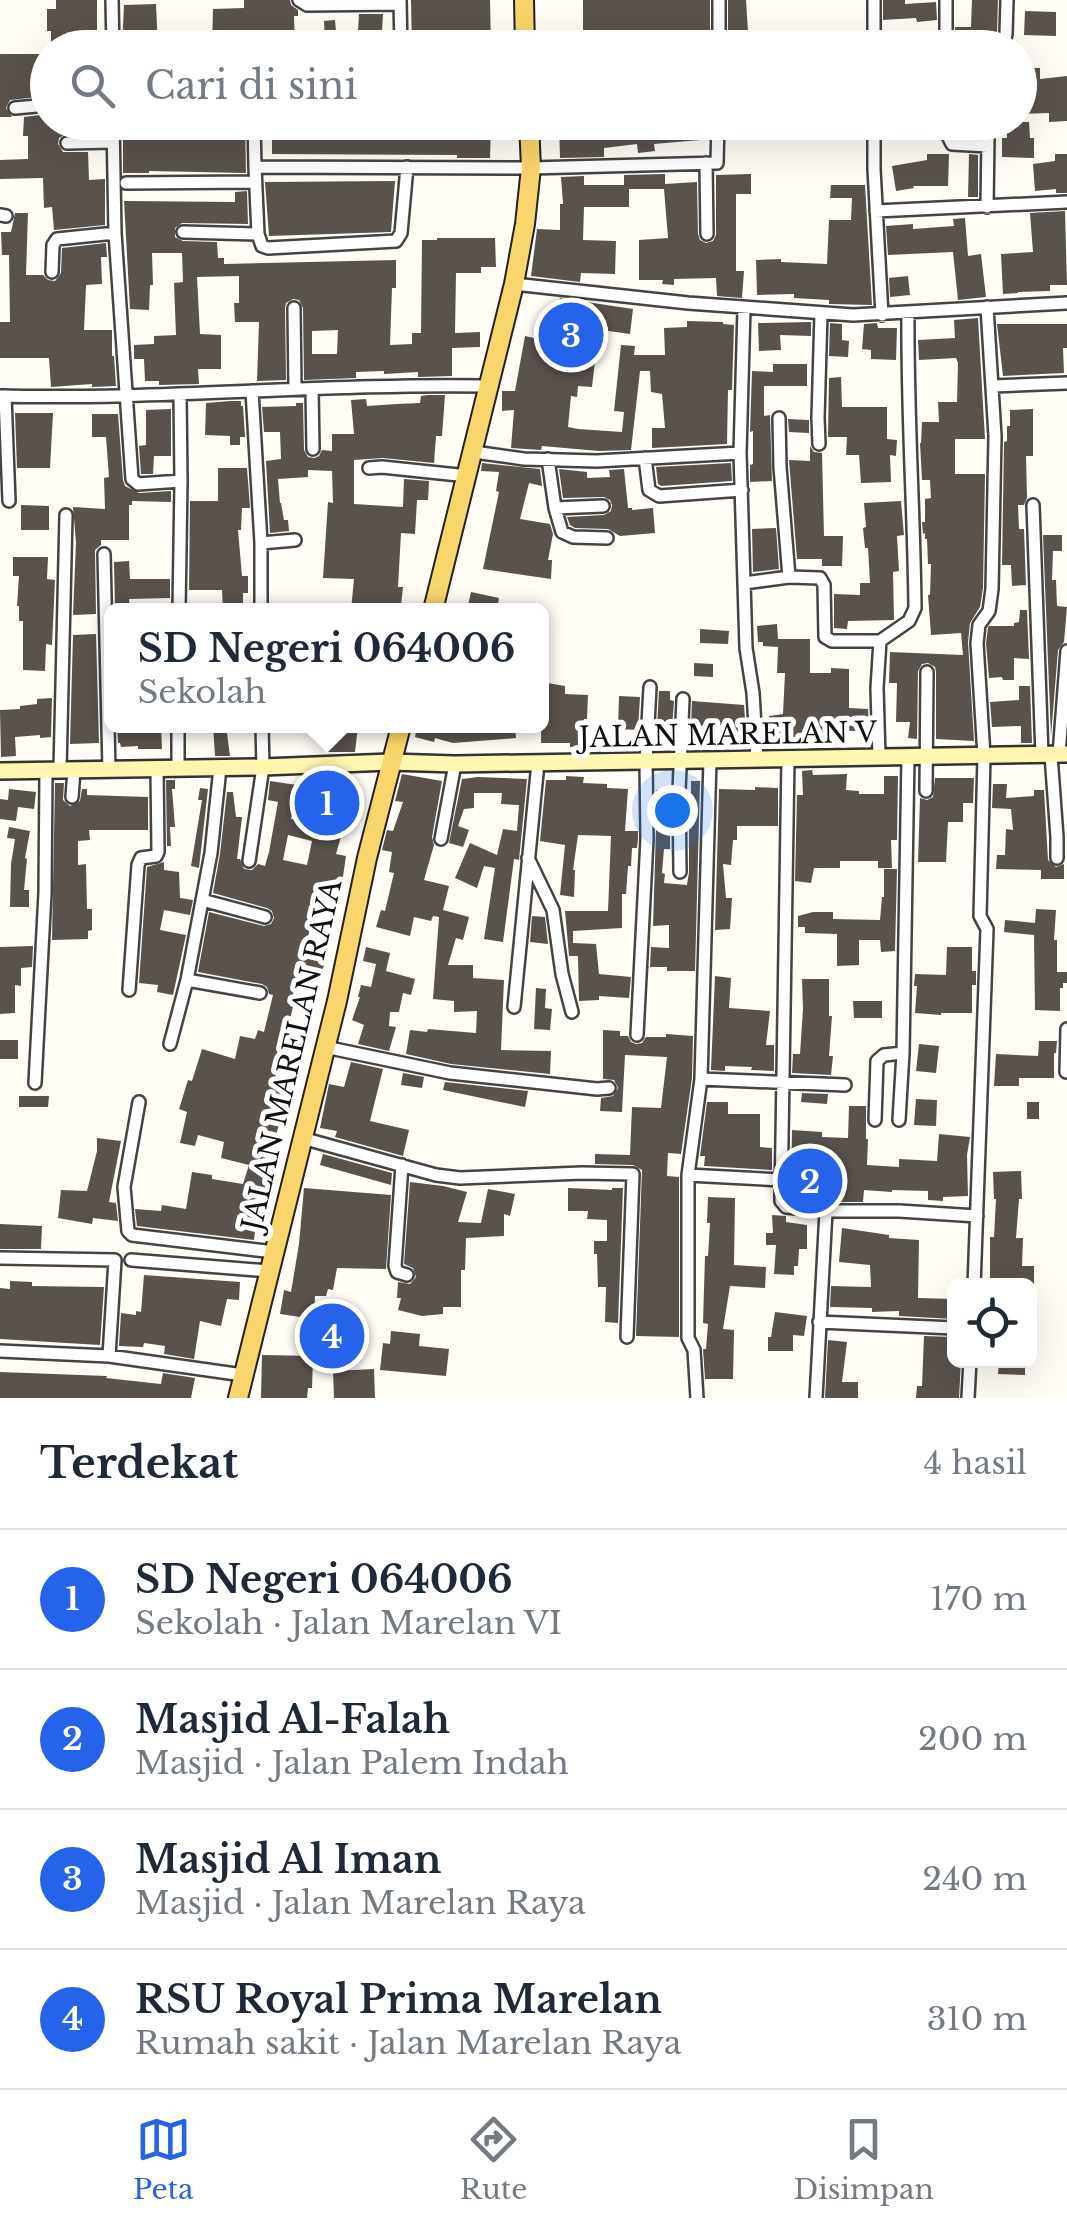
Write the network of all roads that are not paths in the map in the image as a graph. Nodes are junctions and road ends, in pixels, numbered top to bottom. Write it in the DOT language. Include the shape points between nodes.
graph roads {
  1 [pos="112,0"];
  2 [pos="299,0"];
  3 [pos="524,0"];
  4 [pos="720,0"];
  5 [pos="874,0"];
  6 [pos="946,0"];
  7 [pos="1007,0"];
  8 [pos="400,2"];
  9 [pos="112,30"];
  10 [pos="401,30"];
  11 [pos="525,30"];
  12 [pos="719,30"];
  13 [pos="874,30"];
  14 [pos="946,30"];
  15 [pos="1006,30"];
  16 [pos="30,107"];
  17 [pos="15,108"];
  18 [pos="255,140"];
  19 [pos="529,140"];
  20 [pos="718,140"];
  21 [pos="874,140"];
  22 [pos="950,140"];
  23 [pos="989,140"];
  24 [pos="112,142"];
  25 [pos="67,143"];
  26 [pos="988,146"];
  27 [pos="706,164"];
  28 [pos="407,166"];
  29 [pos="256,167"];
  30 [pos="531,168"];
  31 [pos="255,182"];
  32 [pos="126,183"];
  33 [pos="1067,202"];
  34 [pos="987,207"];
  35 [pos="876,211"];
  36 [pos="115,232"];
  37 [pos="183,232"];
  38 [pos="258,234"];
  39 [pos="707,234"];
  40 [pos="52,272"];
  41 [pos="514,284"];
  42 [pos="1067,303"];
  43 [pos="294,308"];
  44 [pos="744,308"];
  45 [pos="987,308"];
  46 [pos="908,312"];
  47 [pos="821,313"];
  48 [pos="882,315"];
  49 [pos="1067,383"];
  50 [pos="489,386"];
  51 [pos="993,386"];
  52 [pos="290,389"];
  53 [pos="312,390"];
  54 [pos="252,391"];
  55 [pos="180,394"];
  56 [pos="127,395"];
  57 [pos="3,396"];
  58 [pos="779,418"];
  59 [pos="819,444"];
  60 [pos="313,449"];
  61 [pos="474,452"];
  62 [pos="740,452"];
  63 [pos="645,458"];
  64 [pos="548,460"];
  65 [pos="369,468"];
  66 [pos="468,476"];
  67 [pos="181,481"];
  68 [pos="742,490"];
  69 [pos="9,501"];
  70 [pos="1033,505"];
  71 [pos="602,506"];
  72 [pos="555,508"];
  73 [pos="66,515"];
  74 [pos="606,538"];
  75 [pos="295,540"];
  76 [pos="261,543"];
  77 [pos="104,554"];
  78 [pos="789,577"];
  79 [pos="744,582"];
  80 [pos="105,603"];
  81 [pos="179,603"];
  82 [pos="261,603"];
  83 [pos="435,603"];
  84 [pos="880,641"];
  85 [pos="1067,651"];
  86 [pos="927,672"];
  87 [pos="650,687"];
  88 [pos="683,699"];
  89 [pos="109,733"];
  90 [pos="178,733"];
  91 [pos="262,733"];
  92 [pos="398,733"];
  93 [pos="1055,754"];
  94 [pos="926,756"];
  95 [pos="984,756"];
  96 [pos="880,757"];
  97 [pos="908,757"];
  98 [pos="757,759"];
  99 [pos="788,759"];
  100 [pos="681,760"];
  101 [pos="710,760"];
  102 [pos="646,761"];
  103 [pos="390,762"];
  104 [pos="538,762"];
  105 [pos="454,764"];
  106 [pos="263,767"];
  107 [pos="178,768"];
  108 [pos="220,768"];
  109 [pos="157,769"];
  110 [pos="60,770"];
  111 [pos="110,770"];
  112 [pos="0,772"];
  113 [pos="926,791"];
  114 [pos="72,797"];
  115 [pos="442,839"];
  116 [pos="528,858"];
  117 [pos="1056,858"];
  118 [pos="249,861"];
  119 [pos="680,872"];
  120 [pos="202,900"];
  121 [pos="265,917"];
  122 [pos="187,980"];
  123 [pos="129,990"];
  124 [pos="260,993"];
  125 [pos="514,1006"];
  126 [pos="572,1012"];
  127 [pos="1067,1029"];
  128 [pos="636,1035"];
  129 [pos="170,1044"];
  130 [pos="325,1047"];
  131 [pos="903,1052"];
  132 [pos="1067,1053"];
  133 [pos="1066,1072"];
  134 [pos="700,1080"];
  135 [pos="784,1081"];
  136 [pos="35,1083"];
  137 [pos="845,1085"];
  138 [pos="609,1088"];
  139 [pos="139,1102"];
  140 [pos="874,1120"];
  141 [pos="899,1120"];
  142 [pos="302,1138"];
  143 [pos="402,1165"];
  144 [pos="688,1175"];
  145 [pos="782,1180"];
  146 [pos="826,1211"];
  147 [pos="977,1216"];
  148 [pos="274,1252"];
  149 [pos="0,1258"];
  150 [pos="131,1260"];
  151 [pos="269,1271"];
  152 [pos="408,1275"];
  153 [pos="974,1278"];
  154 [pos="819,1322"];
  155 [pos="947,1328"];
  156 [pos="627,1336"];
  157 [pos="0,1352"];
  158 [pos="109,1356"];
  159 [pos="970,1368"];
  160 [pos="243,1376"];
  161 [pos="238,1398"];
  162 [pos="697,1398"];
  163 [pos="816,1398"];
  164 [pos="968,1398"];
  1 -- 9 [label="street"];
  2 -- 8 [label="street"];
  3 -- 11 [label="main road"];
  4 -- 12 [label="street"];
  5 -- 13 [label="street"];
  6 -- 14 [label="street"];
  7 -- 15 [label="street"];
  8 -- 10 [label="street"];
  16 -- 17 [label="street"];
  18 -- 29 [label="street"];
  19 -- 30 [label="main road"];
  20 -- 27 [label="street" via="717,163"];
  21 -- 35 [label="street"];
  22 -- 26 [label="street"];
  23 -- 26 [label="street"];
  24 -- 25 [label="street"];
  24 -- 36 [label="street"];
  26 -- 34 [label="street"];
  27 -- 30 [label="street"];
  27 -- 39 [label="street"];
  28 -- 29 [label="street"];
  28 -- 30 [label="street"];
  28 -- 38 [label="street" via="396,241 268,248"];
  29 -- 31 [label="street"];
  30 -- 41 [label="main road"];
  31 -- 32 [label="street"];
  31 -- 38 [label="street"];
  33 -- 34 [label="street"];
  34 -- 35 [label="street"];
  35 -- 48 [label="street"];
  36 -- 40 [label="street" via="57,239"];
  36 -- 56 [label="street"];
  37 -- 38 [label="street"];
  41 -- 44 [label="street"];
  41 -- 50 [label="main road"];
  42 -- 45 [label="street"];
  43 -- 52 [label="street"];
  44 -- 47 [label="street"];
  44 -- 62 [label="street"];
  45 -- 46 [label="street"];
  45 -- 51 [label="street"];
  46 -- 48 [label="street"];
  46 -- 84 [label="street" via="915,608 910,621"];
  47 -- 48 [label="street"];
  47 -- 59 [label="street"];
  49 -- 51 [label="street"];
  50 -- 53 [label="street"];
  50 -- 61 [label="main road"];
  51 -- 95 [label="street" via="992,589 977,643"];
  52 -- 53 [label="street"];
  52 -- 54 [label="street"];
  53 -- 60 [label="street"];
  54 -- 55 [label="street"];
  54 -- 76 [label="street"];
  55 -- 56 [label="street"];
  55 -- 67 [label="street"];
  56 -- 57 [label="street"];
  56 -- 67 [label="street" via="132,479"];
  57 -- 69 [label="street"];
  58 -- 78 [label="street"];
  61 -- 64 [label="street"];
  61 -- 66 [label="main road"];
  62 -- 63 [label="street"];
  62 -- 68 [label="street"];
  63 -- 64 [label="street"];
  63 -- 68 [label="street" via="650,490 658,496"];
  64 -- 72 [label="street"];
  65 -- 66 [label="street"];
  66 -- 83 [label="main road"];
  67 -- 81 [label="street"];
  68 -- 79 [label="street"];
  70 -- 93 [label="street"];
  71 -- 72 [label="street"];
  72 -- 74 [label="street" via="567,536"];
  73 -- 110 [label="street"];
  75 -- 76 [label="street"];
  76 -- 82 [label="street"];
  77 -- 80 [label="street"];
  78 -- 79 [label="street"];
  78 -- 84 [label="street" via="813,576 824,583 828,640"];
  79 -- 98 [label="street"];
  84 -- 96 [label="street"];
  85 -- 93 [label="street"];
  86 -- 94 [label="street"];
  87 -- 102 [label="street"];
  88 -- 100 [label="street"];
  89 -- 111 [label="street"];
  90 -- 107 [label="street"];
  91 -- 106 [label="street"];
  92 -- 103 [label="main road, JALAN MARELAN RAYA"];
  93 -- 95 [label="street, JALAN MARELAN V"];
  93 -- 117 [label="street"];
  94 -- 95 [label="street, JALAN MARELAN V"];
  94 -- 97 [label="street, JALAN MARELAN V"];
  94 -- 113 [label="street"];
  95 -- 147 [label="street" via="980,916 987,929"];
  96 -- 97 [label="street, JALAN MARELAN V"];
  96 -- 99 [label="street, JALAN MARELAN V"];
  97 -- 131 [label="street"];
  98 -- 99 [label="street, JALAN MARELAN V"];
  98 -- 101 [label="street, JALAN MARELAN V"];
  99 -- 135 [label="street"];
  100 -- 101 [label="street, JALAN MARELAN V"];
  100 -- 102 [label="street, JALAN MARELAN V"];
  100 -- 119 [label="street"];
  101 -- 134 [label="street"];
  102 -- 104 [label="street, JALAN MARELAN V"];
  102 -- 128 [label="street"];
  103 -- 105 [label="street, JALAN MARELAN V"];
  103 -- 106 [label="street, JALAN MARELAN V"];
  103 -- 130 [label="main road, JALAN MARELAN RAYA"];
  104 -- 105 [label="street, JALAN MARELAN V"];
  104 -- 116 [label="street"];
  105 -- 115 [label="street"];
  106 -- 108 [label="street, JALAN MARELAN V"];
  106 -- 118 [label="street"];
  107 -- 108 [label="street, JALAN MARELAN V"];
  107 -- 109 [label="street, JALAN MARELAN V"];
  108 -- 120 [label="street"];
  109 -- 111 [label="street, JALAN MARELAN V"];
  109 -- 123 [label="street" via="158,852 138,865"];
  110 -- 111 [label="street, JALAN MARELAN V"];
  110 -- 112 [label="street, JALAN MARELAN V"];
  110 -- 114 [label="street"];
  110 -- 136 [label="street"];
  116 -- 125 [label="street"];
  116 -- 126 [label="street" via="553,910"];
  120 -- 121 [label="street"];
  120 -- 122 [label="street"];
  122 -- 124 [label="street"];
  122 -- 129 [label="street"];
  127 -- 132 [label="street"];
  130 -- 138 [label="street" via="450,1073"];
  130 -- 142 [label="main road, JALAN MARELAN RAYA"];
  131 -- 140 [label="street" via="877,1061"];
  131 -- 141 [label="street"];
  132 -- 133 [label="street"];
  134 -- 135 [label="street"];
  134 -- 144 [label="street"];
  135 -- 137 [label="street"];
  135 -- 145 [label="street"];
  139 -- 148 [label="street" via="124,1187 128,1231"];
  142 -- 143 [label="street"];
  142 -- 148 [label="main road, JALAN MARELAN RAYA"];
  143 -- 152 [label="street" via="395,1266"];
  143 -- 156 [label="street" via="460,1178 634,1174"];
  144 -- 145 [label="street"];
  144 -- 162 [label="street" via="688,1338"];
  145 -- 146 [label="street" via="786,1207"];
  146 -- 147 [label="street"];
  146 -- 154 [label="street"];
  147 -- 153 [label="street"];
  148 -- 151 [label="main road, JALAN MARELAN RAYA"];
  149 -- 158 [label="street" via="115,1260"];
  150 -- 151 [label="street"];
  151 -- 160 [label="main road, JALAN MARELAN RAYA"];
  154 -- 155 [label="street"];
  154 -- 163 [label="street"];
  157 -- 158 [label="street"];
  158 -- 160 [label="street"];
  159 -- 164 [label="street"];
  160 -- 161 [label="main road, JALAN MARELAN RAYA"];
}
